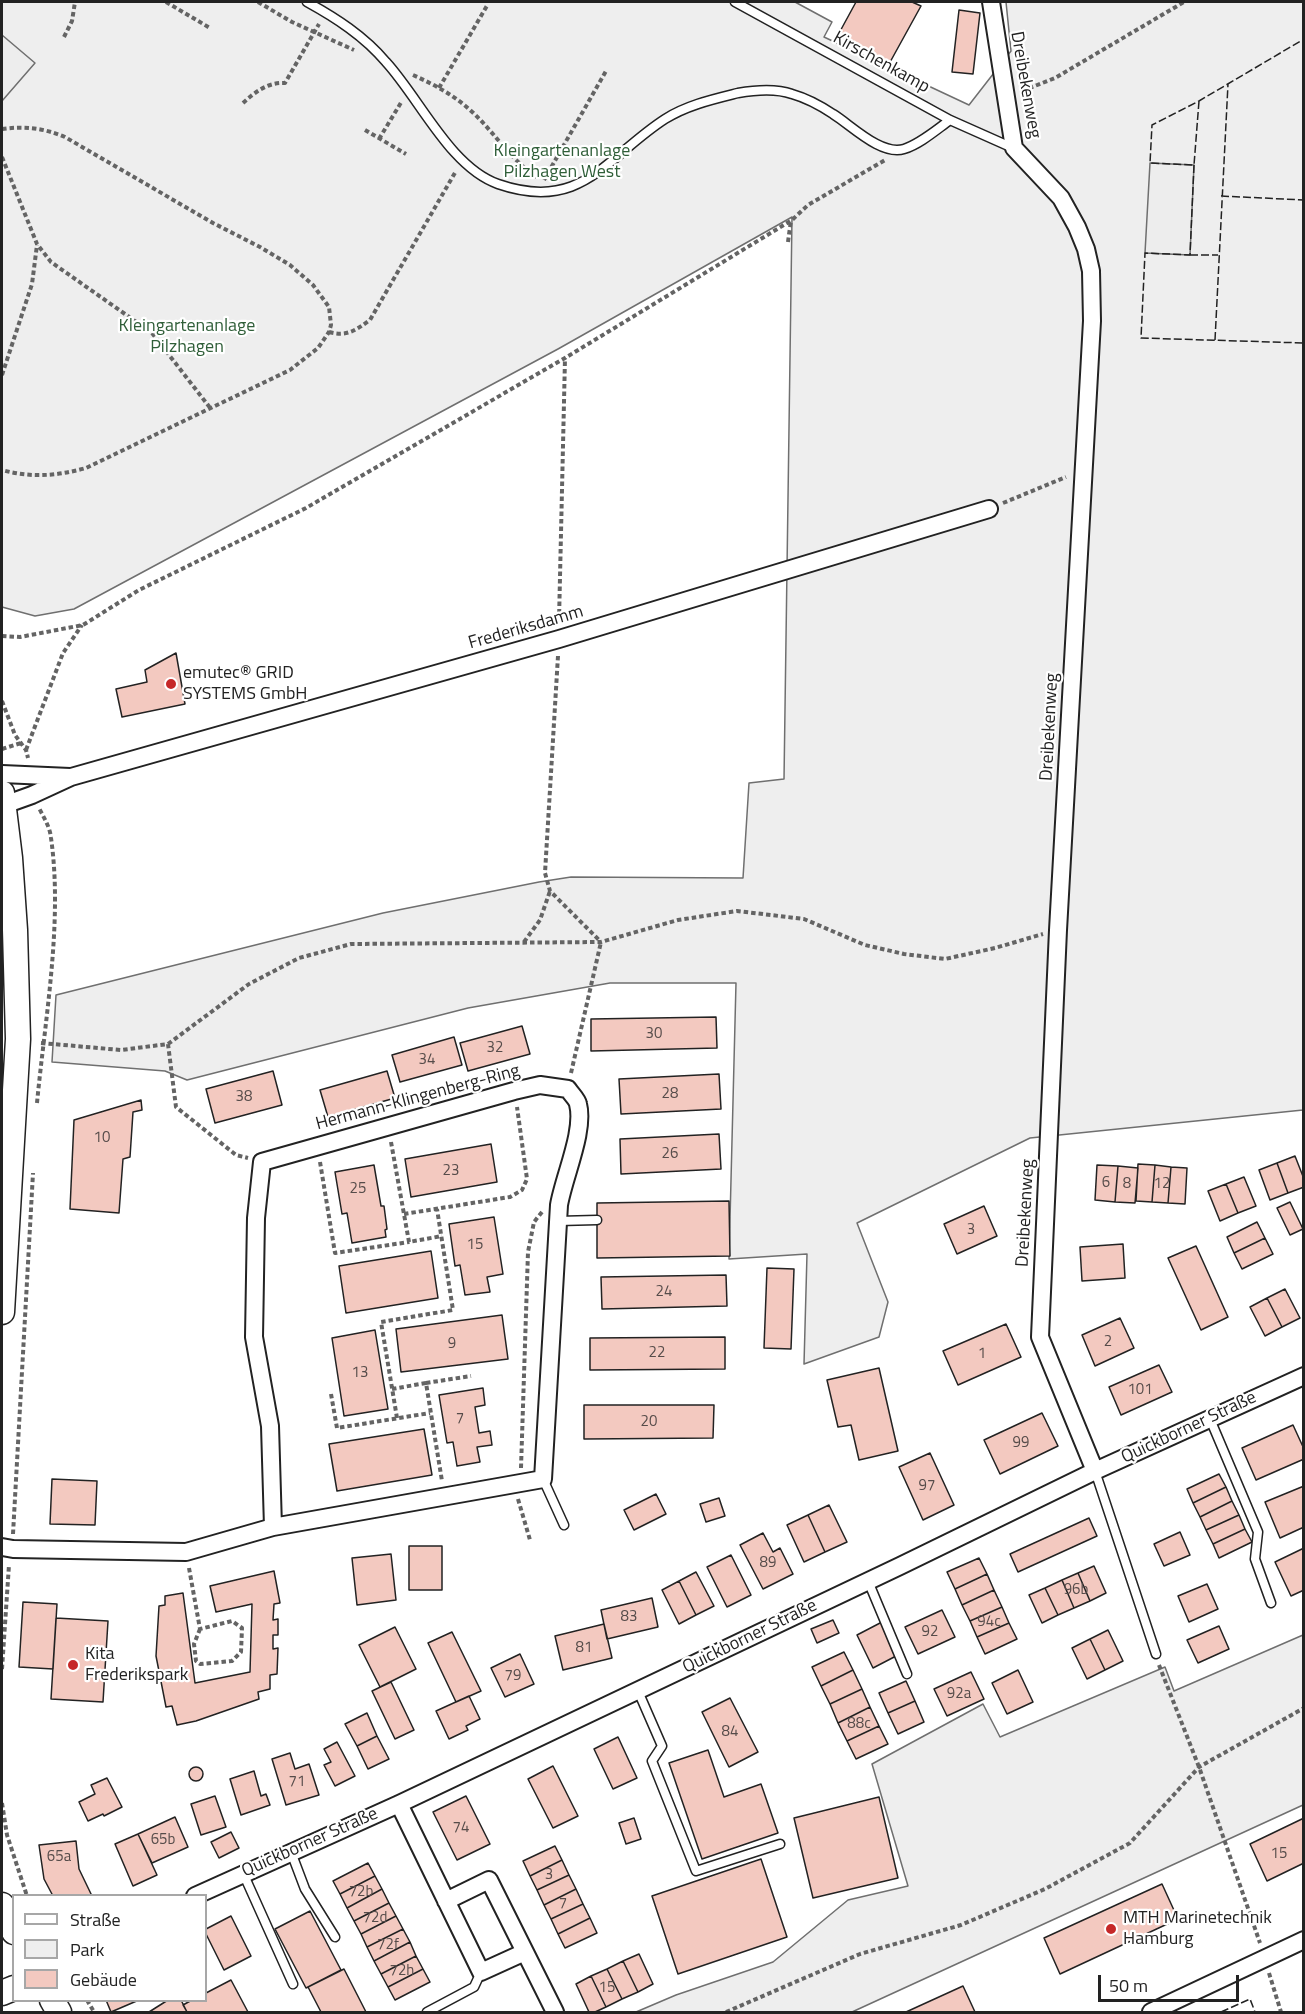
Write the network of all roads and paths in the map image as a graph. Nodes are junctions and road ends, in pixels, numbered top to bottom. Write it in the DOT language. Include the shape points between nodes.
graph roads {
  1 [pos="75,2"];
  2 [pos="166,2"];
  3 [pos="307,2"];
  4 [pos="735,2"];
  5 [pos="991,2"];
  6 [pos="1184,2"];
  7 [pos="173,3"];
  8 [pos="488,4"];
  9 [pos="326,12"];
  10 [pos="210,28"];
  11 [pos="64,37"];
  12 [pos="606,71"];
  13 [pos="440,88"];
  14 [pos="409,90"];
  15 [pos="1005,97"];
  16 [pos="243,103"];
  17 [pos="950,120"];
  18 [pos="2,129"];
  19 [pos="365,130"];
  20 [pos="380,139"];
  21 [pos="1014,148"];
  22 [pos="903,149"];
  23 [pos="406,154"];
  24 [pos="2,158"];
  25 [pos="464,162"];
  26 [pos="543,181"];
  27 [pos="792,220"];
  28 [pos="788,242"];
  29 [pos="37,244"];
  30 [pos="329,333"];
  31 [pos="565,358"];
  32 [pos="2,375"];
  33 [pos="211,409"];
  34 [pos="1085,469"];
  35 [pos="2,470"];
  36 [pos="989,509"];
  37 [pos="83,625"];
  38 [pos="2,636"];
  39 [pos="558,639"];
  40 [pos="21,743"];
  41 [pos="2,749"];
  42 [pos="26,750"];
  43 [pos="2,774"];
  44 [pos="71,777"];
  45 [pos="3,799"];
  46 [pos="550,891"];
  47 [pos="15,930"];
  48 [pos="1058,930"];
  49 [pos="601,942"];
  50 [pos="524,943"];
  51 [pos="2,1027"];
  52 [pos="43,1043"];
  53 [pos="168,1044"];
  54 [pos="568,1089"];
  55 [pos="514,1091"];
  56 [pos="317,1146"];
  57 [pos="395,1161"];
  58 [pos="262,1162"];
  59 [pos="437,1209"];
  60 [pos="559,1213"];
  61 [pos="404,1214"];
  62 [pos="597,1220"];
  63 [pos="442,1236"];
  64 [pos="409,1242"];
  65 [pos="2,1312"];
  66 [pos="471,1376"];
  67 [pos="1304,1376"];
  68 [pos="426,1383"];
  69 [pos="392,1389"];
  70 [pos="331,1394"];
  71 [pos="430,1413"];
  72 [pos="397,1418"];
  73 [pos="1210,1419"];
  74 [pos="1095,1471"];
  75 [pos="543,1479"];
  76 [pos="520,1483"];
  77 [pos="444,1497"];
  78 [pos="14,1504"];
  79 [pos="564,1525"];
  80 [pos="273,1527"];
  81 [pos="530,1540"];
  82 [pos="7,1548"];
  83 [pos="186,1552"];
  84 [pos="868,1581"];
  85 [pos="1271,1602"];
  86 [pos="200,1629"];
  87 [pos="1156,1654"];
  88 [pos="2,1669"];
  89 [pos="907,1674"];
  90 [pos="639,1691"];
  91 [pos="1304,1708"];
  92 [pos="1199,1767"];
  93 [pos="2,1803"];
  94 [pos="399,1804"];
  95 [pos="780,1844"];
  96 [pos="291,1852"];
  97 [pos="243,1873"];
  98 [pos="26,1894"];
  99 [pos="199,1894"];
  100 [pos="446,1901"];
  101 [pos="2,1905"];
  102 [pos="12,1928"];
  103 [pos="335,1937"];
  104 [pos="1304,1940"];
  105 [pos="525,1952"];
  106 [pos="1266,1958"];
  107 [pos="481,1972"];
  108 [pos="292,1984"];
  109 [pos="427,2013"];
  110 [pos="555,2013"];
  111 [pos="726,2013"];
  112 [pos="1151,2013"];
  113 [pos="1281,2013"];
  1 -- 11 [label="path"];
  2 -- 7 [label="path"];
  3 -- 9 [label="lane"];
  4 -- 17 [label="lane, Kirschenkamp"];
  5 -- 15 [label="street, Dreibekenweg"];
  6 -- 15 [label="path" via="1055,78"];
  7 -- 10 [label="path"];
  8 -- 13 [label="path"];
  9 -- 14 [label="lane" via="360,35"];
  9 -- 16 [label="path" via="285,83 267,86"];
  12 -- 26 [label="path"];
  14 -- 20 [label="path"];
  14 -- 25 [label="lane"];
  15 -- 21 [label="street, Dreibekenweg"];
  17 -- 21 [label="lane, Kirschenkamp"];
  17 -- 22 [label="lane"];
  18 -- 30 [label="path" via="33,128 64,137 290,266 323,297 330,315"];
  19 -- 20 [label="path"];
  20 -- 23 [label="path"];
  21 -- 34 [label="street, Dreibekenweg" via="1060,198 1086,249 1092,271"];
  22 -- 25 [label="lane" via="892,150 864,138 832,113 793,94 760,90 726,96 674,114 594,175 560,190 539,191 500,184"];
  22 -- 27 [label="path" via="808,205"];
  24 -- 29 [label="path"];
  25 -- 30 [label="path" via="370,320 341,336"];
  27 -- 28 [label="path"];
  27 -- 31 [label="path"];
  29 -- 32 [label="path" via="32,284"];
  29 -- 33 [label="path" via="51,262 152,333"];
  30 -- 33 [label="path" via="318,348 290,370"];
  31 -- 37 [label="path" via="306,508 139,590"];
  31 -- 39 [label="path"];
  33 -- 35 [label="path" via="86,468 41,476"];
  34 -- 36 [label="path"];
  34 -- 48 [label="street, Dreibekenweg"];
  36 -- 39 [label="street, Frederiksdamm"];
  37 -- 38 [label="path" via="20,637"];
  37 -- 42 [label="path" via="63,652"];
  39 -- 44 [label="street, Frederiksdamm"];
  39 -- 46 [label="path" via="545,873"];
  40 -- 41 [label="path"];
  43 -- 44 [label="street, Frederiksdamm"];
  44 -- 45 [label="street, Frederiksdamm" via="32,795"];
  45 -- 47 [label="street"];
  46 -- 49 [label="path"];
  46 -- 50 [label="path" via="540,920"];
  47 -- 51 [label="street"];
  47 -- 65 [label="street" via="18,1039"];
  48 -- 49 [label="path" via="945,959 865,945 804,919 737,911 678,920"];
  48 -- 74 [label="street, Dreibekenweg" via="1040,1337"];
  49 -- 50 [label="path"];
  49 -- 54 [label="path"];
  50 -- 53 [label="path" via="351,944 309,955 249,984"];
  52 -- 53 [label="path" via="121,1050"];
  53 -- 58 [label="path" via="176,1107 236,1155"];
  54 -- 55 [label="street, Hermann-Klingenberg-Ring" via="540,1085"];
  54 -- 60 [label="street" via="578,1102 581,1124"];
  55 -- 56 [label="street, Hermann-Klingenberg-Ring"];
  55 -- 59 [label="path" via="527,1179 522,1190 510,1197"];
  56 -- 58 [label="street, Hermann-Klingenberg-Ring"];
  56 -- 64 [label="path" via="336,1253"];
  57 -- 61 [label="path"];
  58 -- 80 [label="street" via="256,1218 254,1337 270,1426"];
  59 -- 61 [label="path"];
  59 -- 63 [label="path"];
  60 -- 62 [label="lane"];
  60 -- 75 [label="street"];
  60 -- 76 [label="path" via="549,1207 539,1214 528,1252"];
  61 -- 64 [label="path"];
  63 -- 64 [label="path"];
  63 -- 69 [label="path" via="453,1310 381,1322"];
  66 -- 68 [label="path"];
  67 -- 73 [label="street, Quickborner Straße"];
  68 -- 69 [label="path"];
  68 -- 71 [label="path"];
  69 -- 72 [label="path"];
  70 -- 72 [label="path" via="337,1428"];
  71 -- 72 [label="path"];
  71 -- 77 [label="path"];
  73 -- 74 [label="street, Quickborner Straße"];
  73 -- 85 [label="lane" via="1258,1532 1255,1559"];
  74 -- 84 [label="street, Quickborner Straße"];
  74 -- 87 [label="lane"];
  75 -- 76 [label="street"];
  75 -- 79 [label="lane"];
  76 -- 77 [label="street"];
  76 -- 81 [label="path" via="518,1500"];
  77 -- 80 [label="street"];
  78 -- 82 [label="path"];
  80 -- 83 [label="street"];
  82 -- 83 [label="street"];
  82 -- 88 [label="path"];
  83 -- 86 [label="path"];
  84 -- 89 [label="lane"];
  84 -- 90 [label="street, Quickborner Straße"];
  86 -- 86 [label="path" via="232,1622 242,1628 241,1652 232,1661 200,1664 195,1661 194,1644"];
  87 -- 92 [label="path"];
  90 -- 94 [label="street, Quickborner Straße"];
  90 -- 95 [label="lane" via="662,1746 652,1761 696,1871"];
  91 -- 92 [label="path"];
  92 -- 106 [label="path"];
  92 -- 111 [label="path" via="1130,1843 1045,1889 961,1925 860,1954"];
  93 -- 98 [label="path" via="7,1835"];
  94 -- 96 [label="street, Quickborner Straße"];
  94 -- 100 [label="street"];
  96 -- 97 [label="street, Quickborner Straße"];
  96 -- 103 [label="lane" via="305,1889"];
  97 -- 99 [label="street, Quickborner Straße"];
  97 -- 108 [label="lane"];
  100 -- 105 [label="street" via="489,1880"];
  100 -- 107 [label="street"];
  101 -- 102 [label="street"];
  104 -- 106 [label="street"];
  105 -- 107 [label="street"];
  105 -- 110 [label="street"];
  106 -- 112 [label="street"];
  106 -- 113 [label="path"];
  107 -- 109 [label="lane" via="474,1986"];
}
